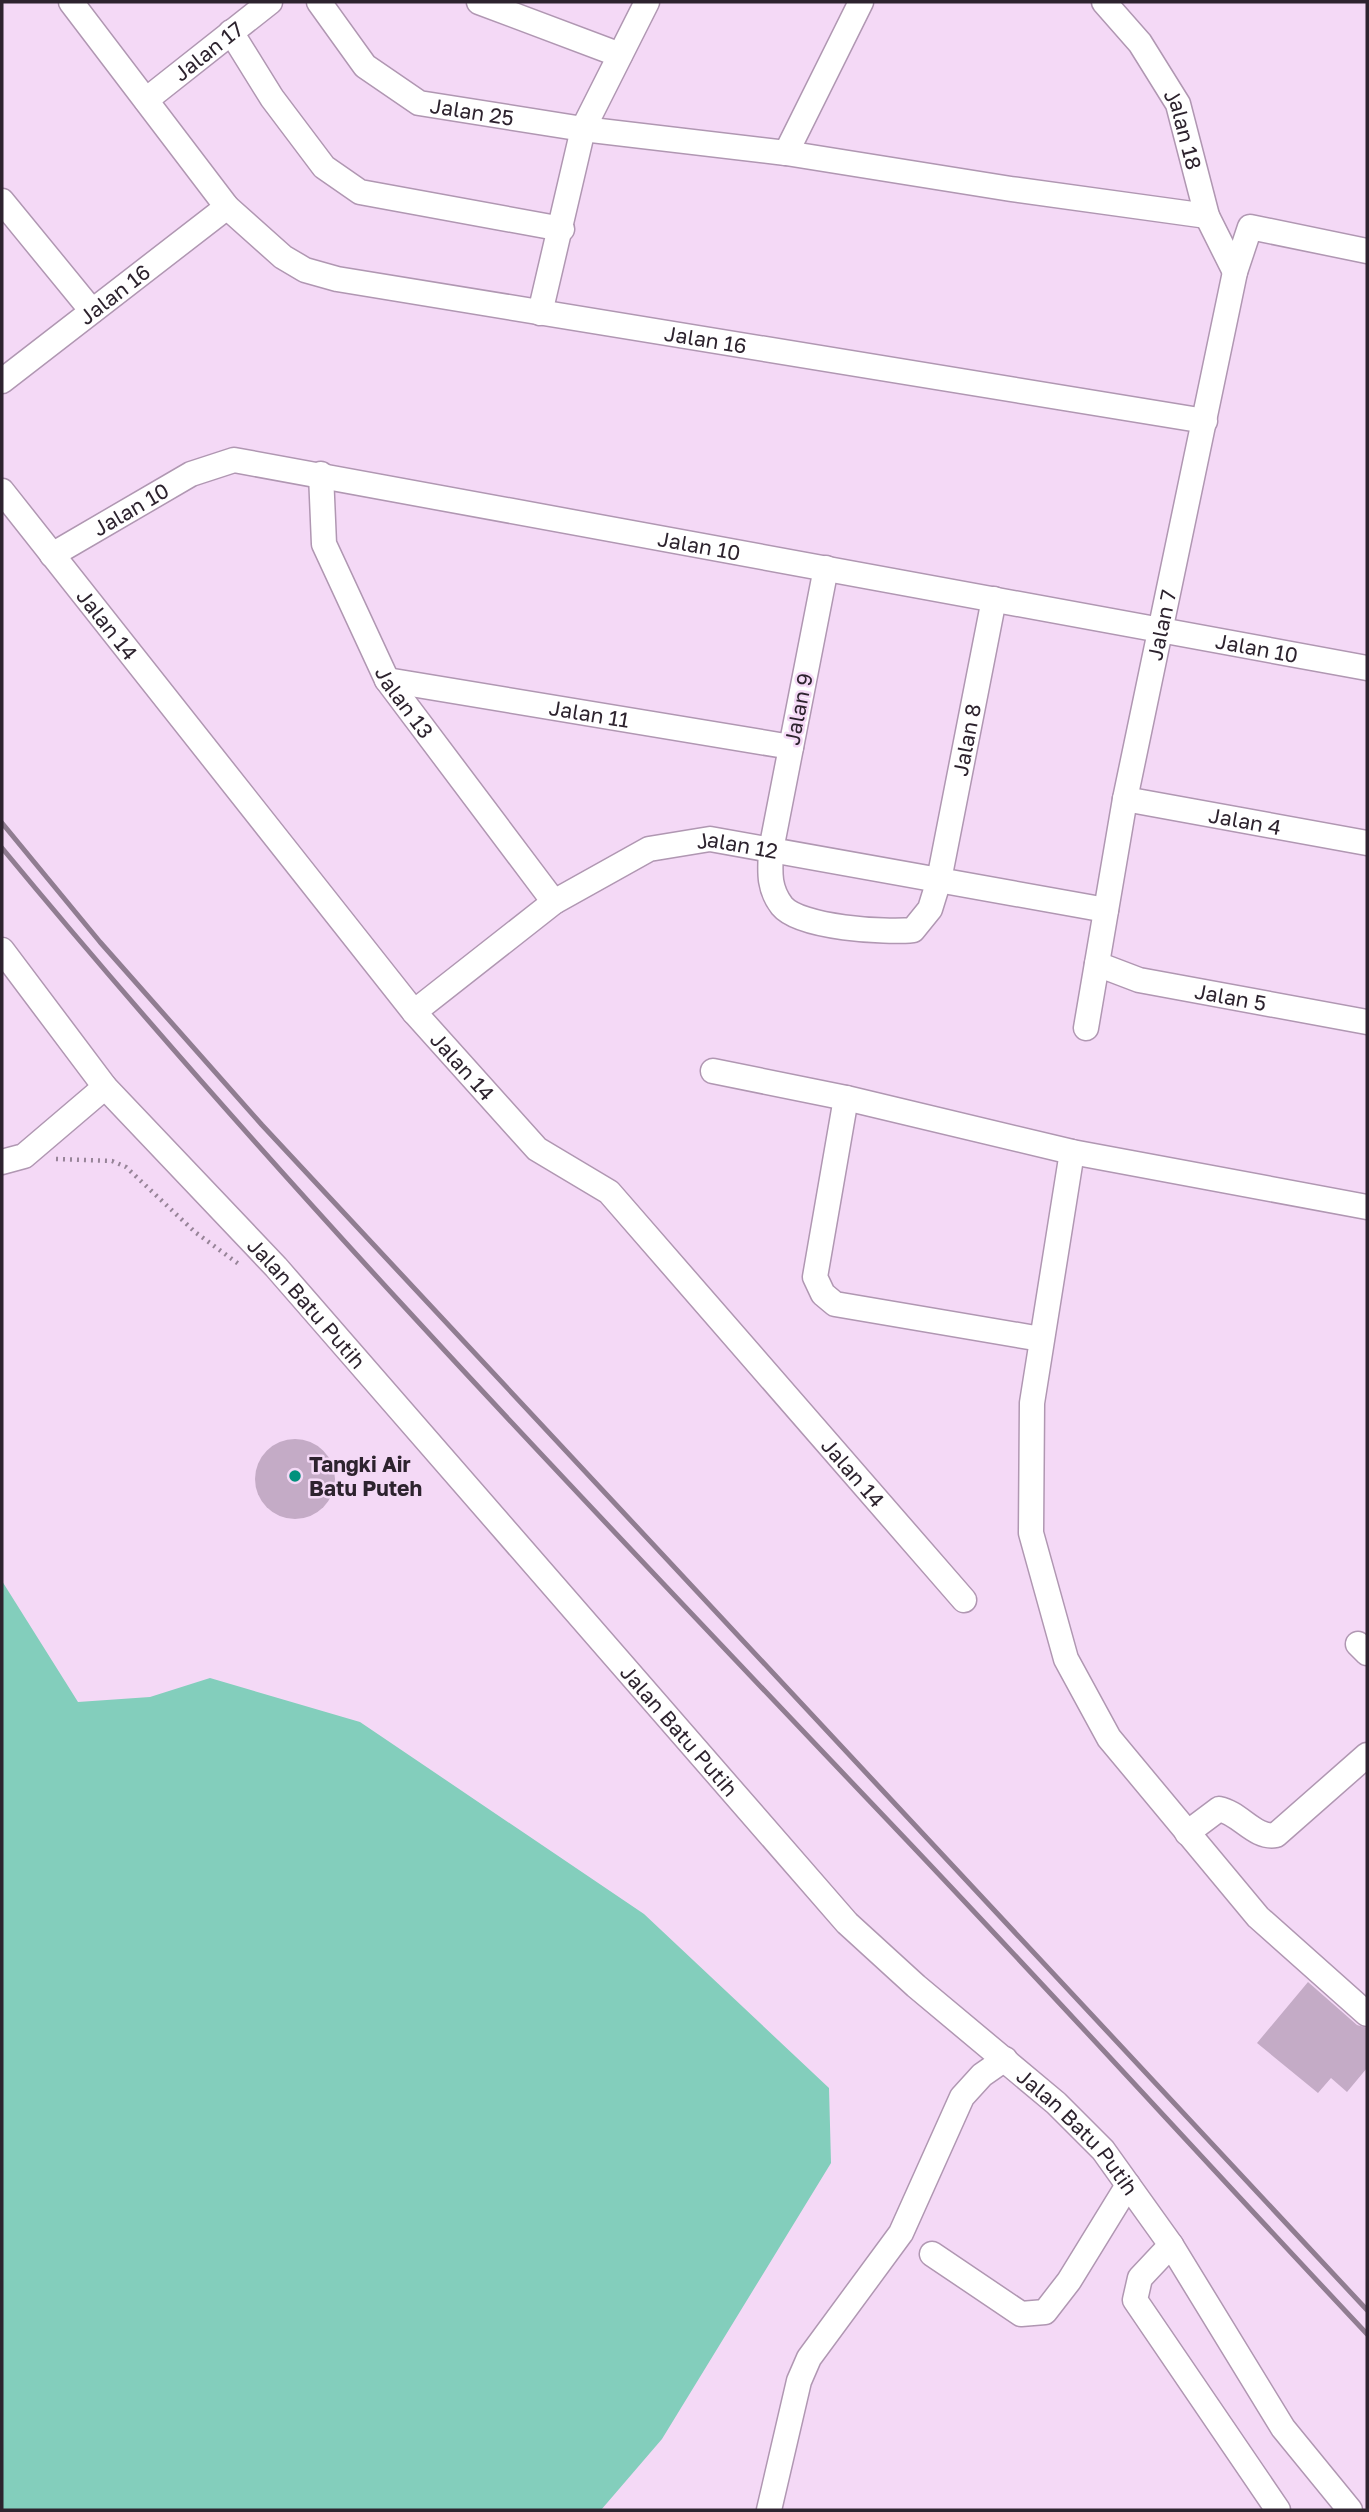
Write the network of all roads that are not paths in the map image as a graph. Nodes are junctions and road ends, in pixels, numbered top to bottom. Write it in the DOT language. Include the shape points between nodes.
graph roads {
  1 [pos="71,2"];
  2 [pos="270,2"];
  3 [pos="318,2"];
  4 [pos="478,2"];
  5 [pos="647,2"];
  6 [pos="861,2"];
  7 [pos="1104,2"];
  8 [pos="232,32"];
  9 [pos="620,55"];
  10 [pos="146,100"];
  11 [pos="583,129"];
  12 [pos="786,153"];
  13 [pos="2,201"];
  14 [pos="227,207"];
  15 [pos="1207,216"];
  16 [pos="562,229"];
  17 [pos="1367,251"];
  18 [pos="1235,272"];
  19 [pos="92,311"];
  20 [pos="540,313"];
  21 [pos="2,381"];
  22 [pos="1205,421"];
  23 [pos="321,474"];
  24 [pos="2,491"];
  25 [pos="52,555"];
  26 [pos="826,568"];
  27 [pos="994,599"];
  28 [pos="1160,629"];
  29 [pos="1366,662"];
  30 [pos="387,680"];
  31 [pos="791,747"];
  32 [pos="1125,799"];
  33 [pos="1367,843"];
  34 [pos="771,850"];
  35 [pos="939,880"];
  36 [pos="554,902"];
  37 [pos="1106,910"];
  38 [pos="2,950"];
  39 [pos="1097,964"];
  40 [pos="414,1012"];
  41 [pos="1367,1022"];
  42 [pos="1086,1028"];
  43 [pos="713,1071"];
  44 [pos="105,1087"];
  45 [pos="846,1098"];
  46 [pos="1072,1152"];
  47 [pos="2,1162"];
  48 [pos="1367,1207"];
  49 [pos="1041,1339"];
  50 [pos="964,1600"];
  51 [pos="1367,1755"];
  52 [pos="1187,1833"];
  53 [pos="1367,2014"];
  54 [pos="1004,2060"];
  55 [pos="1128,2185"];
  56 [pos="1171,2245"];
  57 [pos="932,2254"];
  58 [pos="769,2510"];
  59 [pos="1278,2510"];
  60 [pos="1350,2510"];
  1 -- 10 [label="street, Jalan 16"];
  2 -- 8 [label="street, Jalan 17"];
  3 -- 11 [label="street, Jalan 25" via="365,66 419,103"];
  4 -- 9 [label="street"];
  5 -- 9 [label="street"];
  6 -- 12 [label="street"];
  7 -- 15 [label="street, Jalan 18" via="1140,43 1178,104"];
  8 -- 10 [label="street, Jalan 17"];
  8 -- 16 [label="street" via="272,98 324,167 360,192"];
  9 -- 11 [label="street"];
  10 -- 14 [label="street, Jalan 16"];
  11 -- 12 [label="street, Jalan 25"];
  11 -- 16 [label="street"];
  12 -- 15 [label="street, Jalan 25"];
  13 -- 19 [label="street"];
  14 -- 19 [label="street, Jalan 16"];
  14 -- 20 [label="street, Jalan 16" via="283,257 305,270"];
  15 -- 18 [label="street, Jalan 18"];
  16 -- 20 [label="street"];
  17 -- 18 [label="street, Jalan 7" via="1250,227"];
  18 -- 22 [label="street, Jalan 7"];
  19 -- 21 [label="street, Jalan 16"];
  20 -- 22 [label="street, Jalan 16"];
  22 -- 28 [label="street, Jalan 7"];
  23 -- 25 [label="street, Jalan 10" via="234,460 191,474"];
  23 -- 26 [label="street, Jalan 10"];
  23 -- 30 [label="street, Jalan 13" via="324,544"];
  24 -- 25 [label="street, Jalan 14"];
  25 -- 40 [label="street, Jalan 14"];
  26 -- 27 [label="street, Jalan 10"];
  26 -- 31 [label="street, Jalan 9"];
  27 -- 28 [label="street, Jalan 10"];
  27 -- 35 [label="street, Jalan 8"];
  28 -- 29 [label="street, Jalan 10"];
  28 -- 32 [label="street, Jalan 7"];
  30 -- 31 [label="street, Jalan 11"];
  30 -- 36 [label="street, Jalan 13"];
  31 -- 34 [label="street, Jalan 9"];
  32 -- 33 [label="street, Jalan 4"];
  32 -- 37 [label="street, Jalan 7"];
  34 -- 35 [label="street, Jalan 12"];
  34 -- 35 [label="street, Jalan 8" via="769,881 783,908 794,916 842,926 913,930 930,909"];
  34 -- 36 [label="street, Jalan 12" via="710,839 649,849"];
  35 -- 37 [label="street, Jalan 12"];
  36 -- 40 [label="street, Jalan 12"];
  37 -- 39 [label="street, Jalan 7"];
  38 -- 44 [label="street, Jalan Batu Putih"];
  39 -- 41 [label="street, Jalan 5" via="1139,980"];
  39 -- 42 [label="street, Jalan 7"];
  40 -- 50 [label="street, Jalan 14" via="537,1149 608,1192"];
  43 -- 45 [label="street"];
  44 -- 47 [label="street" via="24,1156"];
  44 -- 54 [label="street, Jalan Batu Putih" via="276,1267 847,1923"];
  45 -- 46 [label="street"];
  45 -- 49 [label="street" via="815,1277 822,1294 835,1304"];
  46 -- 48 [label="street"];
  46 -- 49 [label="street"];
  49 -- 52 [label="street" via="1032,1403 1031,1534 1066,1659 1109,1738"];
  51 -- 52 [label="street" via="1276,1835 1262,1835 1230,1811 1219,1809"];
  52 -- 53 [label="street" via="1258,1917"];
  54 -- 55 [label="street, Jalan Batu Putih" via="1084,2131"];
  54 -- 58 [label="street" via="962,2097 901,2232 809,2358 799,2381"];
  55 -- 56 [label="street, Jalan Batu Putih"];
  55 -- 57 [label="street" via="1045,2312 1021,2314"];
  56 -- 59 [label="street" via="1140,2278 1135,2300"];
  56 -- 60 [label="street, Jalan Batu Putih" via="1283,2428"];
}
